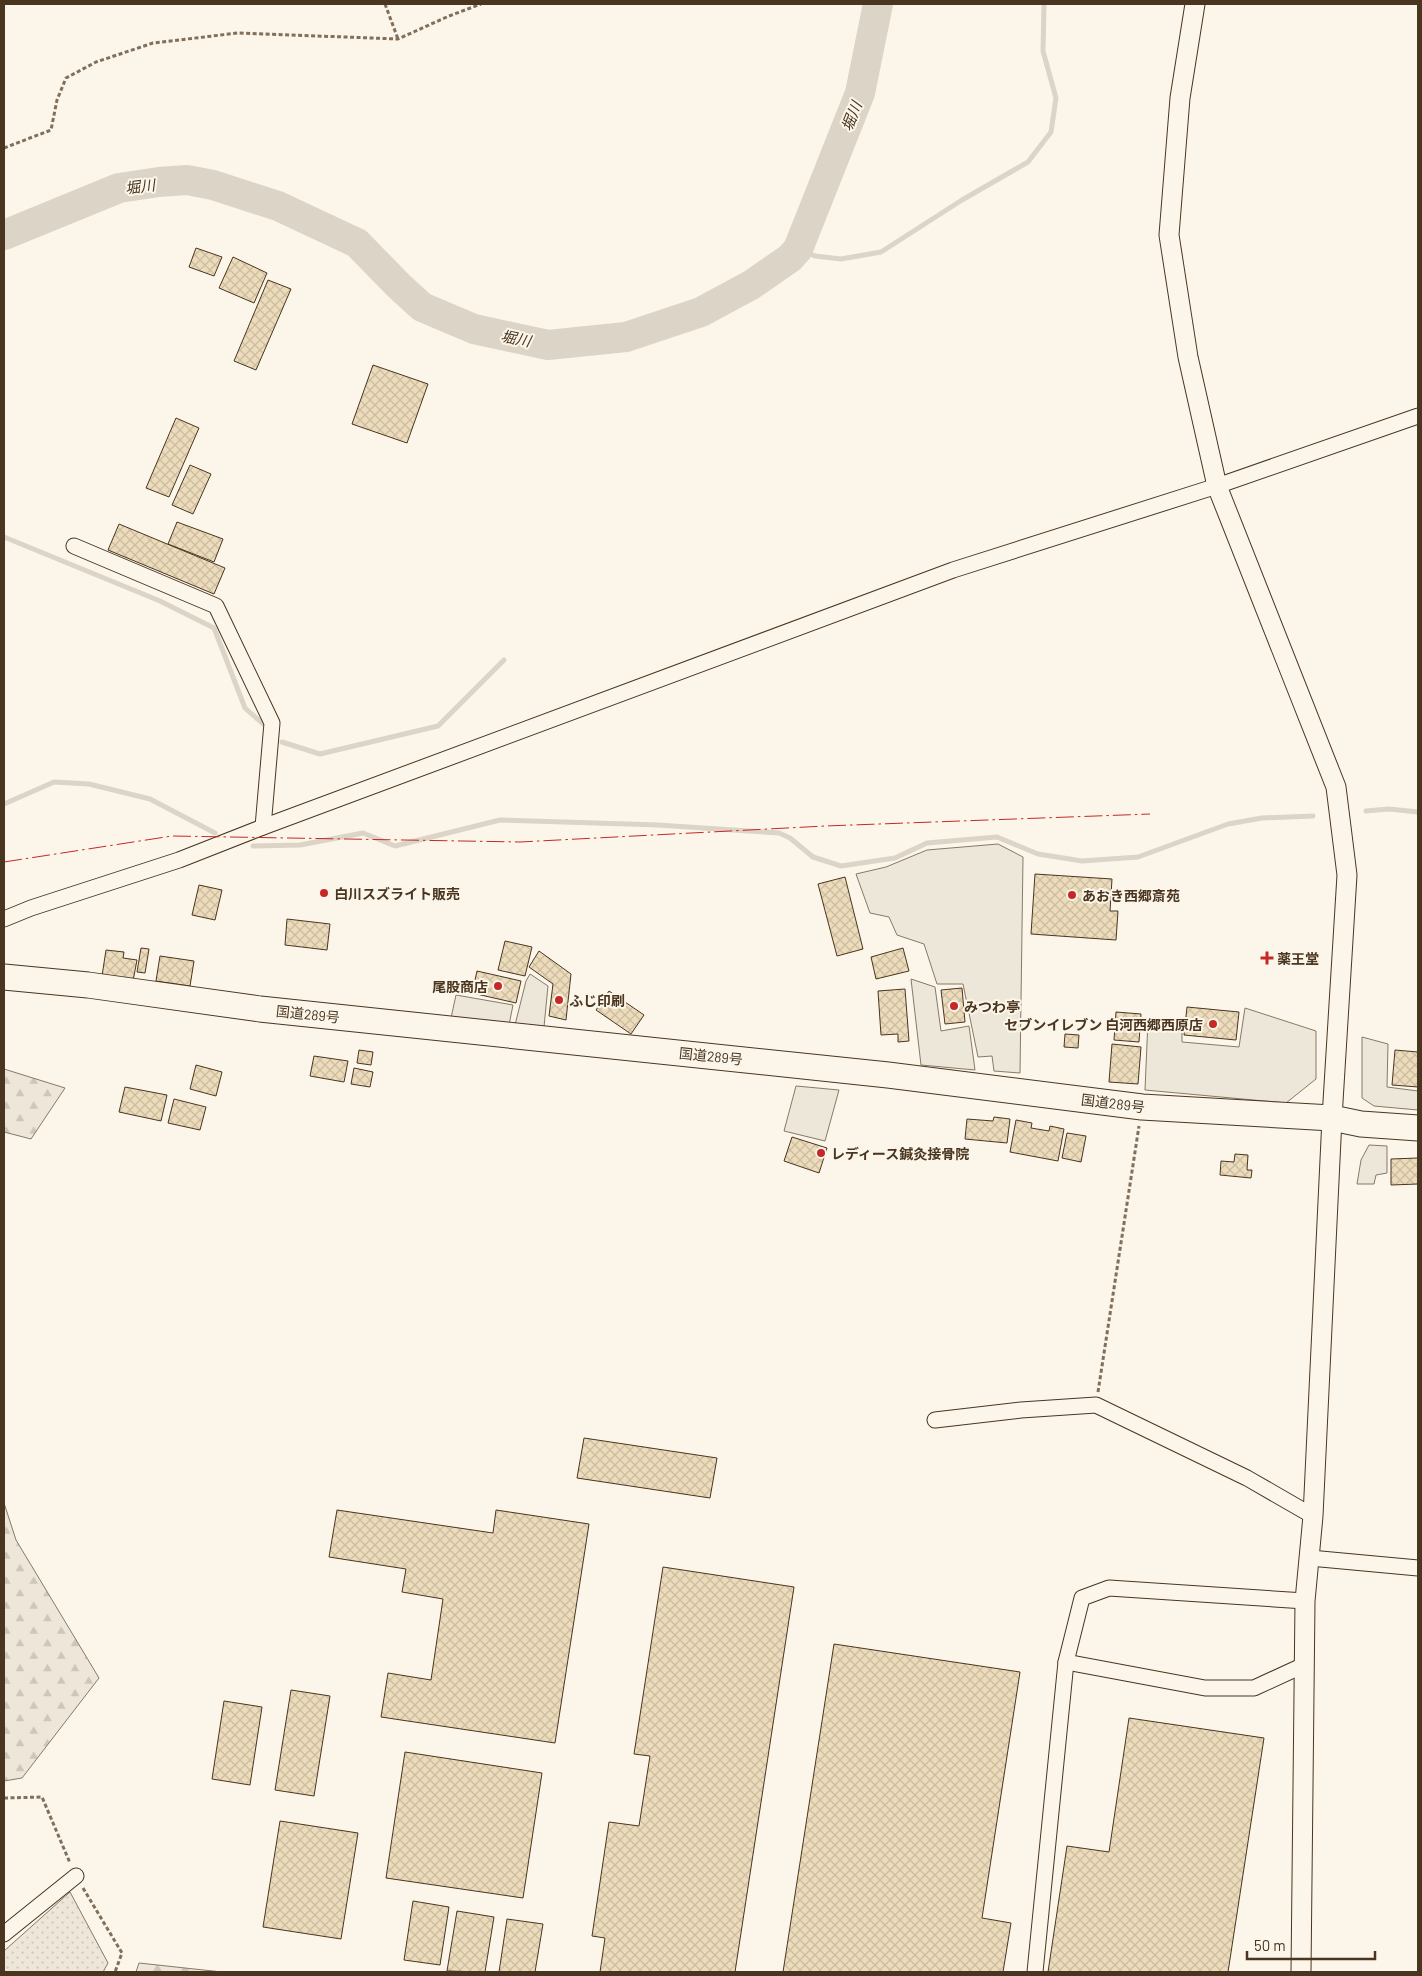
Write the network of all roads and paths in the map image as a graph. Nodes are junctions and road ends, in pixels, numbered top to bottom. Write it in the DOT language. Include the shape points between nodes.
graph roads {
  1 [pos="385,4"];
  2 [pos="481,4"];
  3 [pos="1195,4"];
  4 [pos="398,38"];
  5 [pos="4,148"];
  6 [pos="1418,416"];
  7 [pos="1217,486"];
  8 [pos="74,546"];
  9 [pos="262,827"];
  10 [pos="4,919"];
  11 [pos="4,977"];
  12 [pos="1142,1107"];
  13 [pos="1332,1118"];
  14 [pos="1418,1128"];
  15 [pos="1096,1404"];
  16 [pos="935,1420"];
  17 [pos="1313,1516"];
  18 [pos="1310,1558"];
  19 [pos="1418,1568"];
  20 [pos="1305,1601"];
  21 [pos="1066,1662"];
  22 [pos="1304,1665"];
  23 [pos="76,1876"];
  24 [pos="4,1934"];
  25 [pos="1035,1972"];
  26 [pos="1301,1972"];
  1 -- 4 [label="path"];
  2 -- 4 [label="path"];
  3 -- 7 [label="street" via="1180,98 1169,235 1188,357"];
  4 -- 5 [label="path" via="238,33 153,43 96,62 66,78 57,100 51,130"];
  6 -- 7 [label="street"];
  7 -- 9 [label="street" via="945,573"];
  7 -- 13 [label="street" via="1336,787 1347,875"];
  8 -- 9 [label="street" via="216,606 272,723"];
  9 -- 10 [label="street" via="179,860"];
  11 -- 12 [label="highway, 国道289号" via="260,1009 869,1073"];
  12 -- 13 [label="highway, 国道289号"];
  12 -- 15 [label="path"];
  13 -- 14 [label="highway, 国道289号" via="1360,1124"];
  13 -- 17 [label="street"];
  15 -- 16 [label="street"];
  15 -- 17 [label="street" via="1247,1478"];
  17 -- 18 [label="street"];
  18 -- 19 [label="street"];
  18 -- 20 [label="street"];
  20 -- 21 [label="street" via="1109,1588 1082,1598"];
  20 -- 22 [label="street"];
  21 -- 22 [label="street" via="1205,1688 1254,1688"];
  21 -- 25 [label="street"];
  22 -- 26 [label="street"];
  23 -- 24 [label="street"];
}
